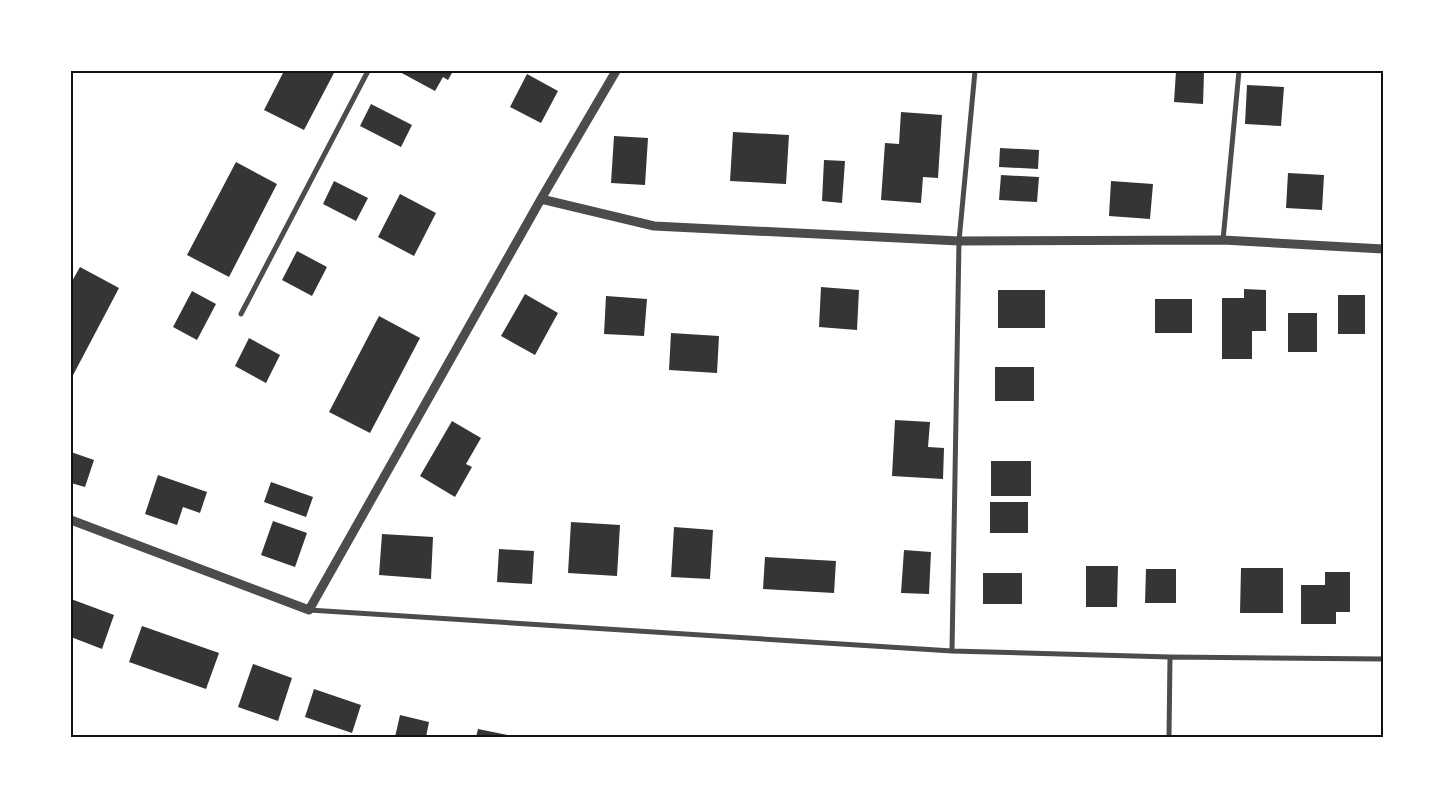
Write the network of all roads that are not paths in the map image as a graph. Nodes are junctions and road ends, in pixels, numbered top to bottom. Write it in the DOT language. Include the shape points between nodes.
graph roads {
  1 [pos="368,71"];
  2 [pos="616,71"];
  3 [pos="975,71"];
  4 [pos="1239,71"];
  5 [pos="541,199"];
  6 [pos="1223,240"];
  7 [pos="959,241"];
  8 [pos="1383,249"];
  9 [pos="241,314"];
  10 [pos="71,520"];
  11 [pos="309,610"];
  12 [pos="952,651"];
  13 [pos="1170,657"];
  14 [pos="1383,659"];
  15 [pos="1168,737"];
  1 -- 9 [label="street"];
  2 -- 5 [label="street"];
  3 -- 7 [label="street"];
  4 -- 6 [label="street"];
  5 -- 7 [label="street" via="654,226"];
  5 -- 11 [label="street"];
  6 -- 7 [label="street"];
  6 -- 8 [label="street"];
  7 -- 12 [label="street"];
  10 -- 11 [label="street"];
  11 -- 12 [label="street"];
  12 -- 13 [label="street"];
  13 -- 14 [label="street"];
  13 -- 15 [label="street"];
}
